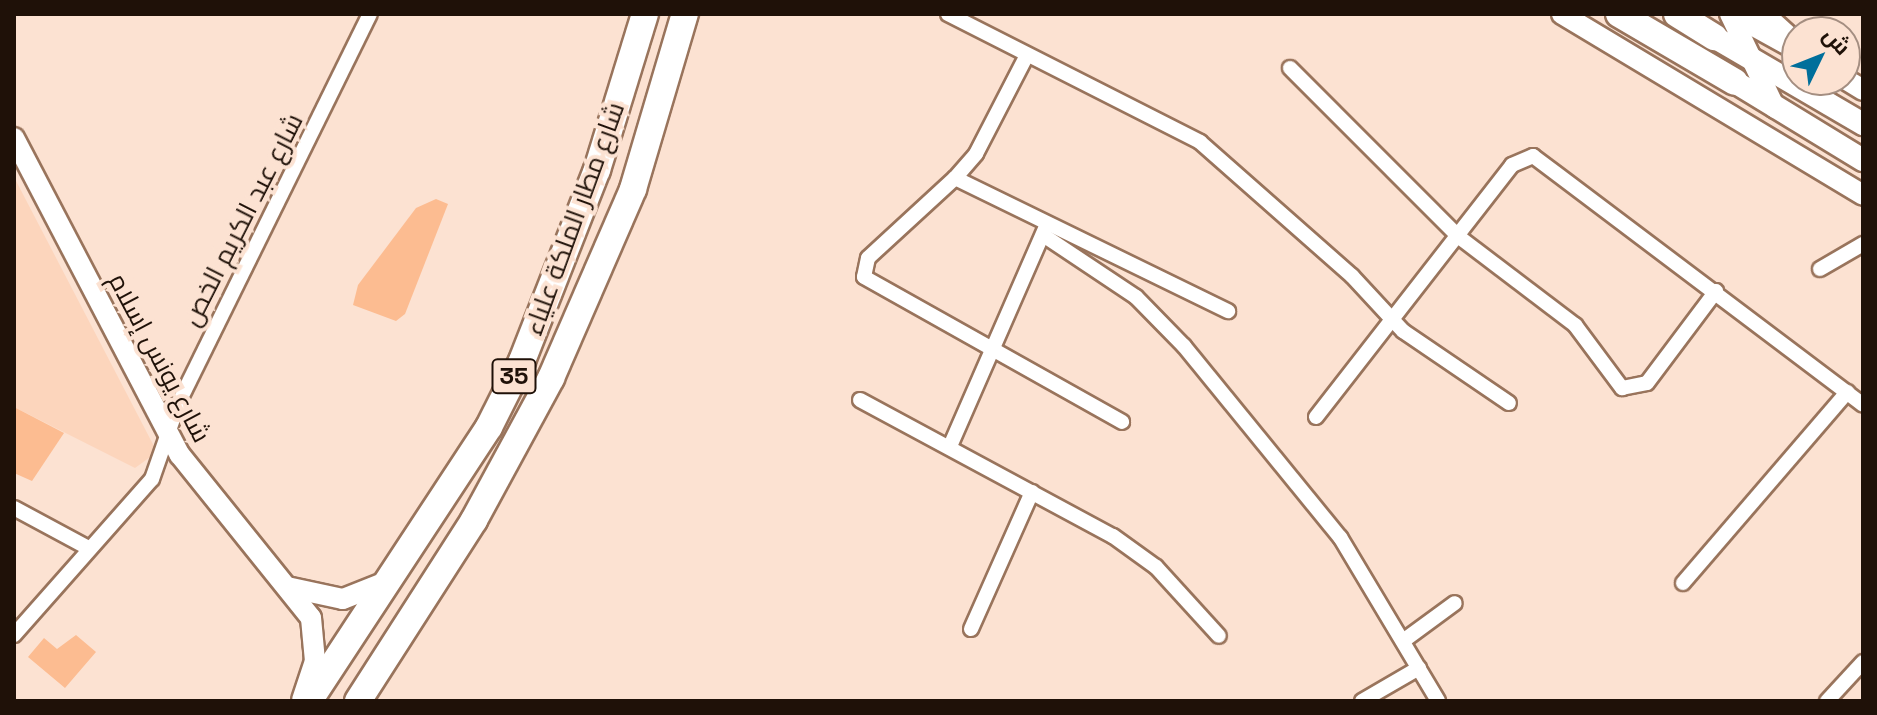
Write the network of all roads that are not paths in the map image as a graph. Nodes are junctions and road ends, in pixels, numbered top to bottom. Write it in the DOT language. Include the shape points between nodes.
graph roads {
  1 [pos="370,14"];
  2 [pos="645,14"];
  3 [pos="685,14"];
  4 [pos="948,14"];
  5 [pos="1562,14"];
  6 [pos="1619,14"];
  7 [pos="1677,14"];
  8 [pos="1731,14"];
  9 [pos="1764,14"];
  10 [pos="1708,26"];
  11 [pos="1781,29"];
  12 [pos="1781,41"];
  13 [pos="1027,55"];
  14 [pos="1753,61"];
  15 [pos="1290,68"];
  16 [pos="1735,82"];
  17 [pos="1775,108"];
  18 [pos="1863,124"];
  19 [pos="14,138"];
  20 [pos="1863,160"];
  21 [pos="955,178"];
  22 [pos="1863,195"];
  23 [pos="1045,230"];
  24 [pos="1459,237"];
  25 [pos="1863,244"];
  26 [pos="1820,269"];
  27 [pos="1716,291"];
  28 [pos="1228,311"];
  29 [pos="1390,318"];
  30 [pos="994,349"];
  31 [pos="1847,392"];
  32 [pos="860,400"];
  33 [pos="1509,403"];
  34 [pos="1863,405"];
  35 [pos="1316,417"];
  36 [pos="1122,422"];
  37 [pos="167,432"];
  38 [pos="951,444"];
  39 [pos="1032,492"];
  40 [pos="14,508"];
  41 [pos="90,549"];
  42 [pos="391,580"];
  43 [pos="1683,583"];
  44 [pos="283,586"];
  45 [pos="1455,603"];
  46 [pos="971,629"];
  47 [pos="14,635"];
  48 [pos="1219,636"];
  49 [pos="1403,641"];
  50 [pos="1863,662"];
  51 [pos="1419,668"];
  52 [pos="302,701"];
  53 [pos="309,701"];
  54 [pos="358,701"];
  55 [pos="1362,701"];
  56 [pos="1438,701"];
  57 [pos="1827,701"];
  1 -- 37 [label="street, شارع عبد الكريم الخص"];
  2 -- 42 [label="highway, شارع مطار الملكة علياء / 35" via="597,170 522,361 489,427"];
  3 -- 54 [label="highway, شارع مطار الملكة علياء / 35" via="633,189 551,378 474,520"];
  4 -- 13 [label="street"];
  5 -- 22 [label="street"];
  6 -- 16 [label="highway"];
  7 -- 10 [label="highway"];
  8 -- 12 [label="street"];
  8 -- 14 [label="street"];
  9 -- 11 [label="street"];
  10 -- 14 [label="main road"];
  10 -- 16 [label="street"];
  13 -- 21 [label="street" via="976,154"];
  13 -- 29 [label="street" via="1213,151"];
  14 -- 17 [label="street"];
  14 -- 18 [label="main road"];
  15 -- 24 [label="street"];
  16 -- 17 [label="main road"];
  17 -- 20 [label="main road"];
  19 -- 37 [label="street, شارع يونس إسلام"];
  21 -- 23 [label="street"];
  21 -- 30 [label="street" via="861,272"];
  23 -- 28 [label="street"];
  23 -- 30 [label="street"];
  23 -- 49 [label="street" via="1121,285 1168,328 1321,510"];
  24 -- 27 [label="street" via="1512,165 1533,156"];
  24 -- 27 [label="street" via="1575,325 1611,379 1628,390 1647,383"];
  24 -- 29 [label="street"];
  25 -- 26 [label="street"];
  27 -- 31 [label="street"];
  29 -- 33 [label="street"];
  29 -- 35 [label="street"];
  30 -- 36 [label="street"];
  30 -- 38 [label="street"];
  31 -- 34 [label="street"];
  31 -- 43 [label="street"];
  32 -- 38 [label="street"];
  37 -- 41 [label="street, شارع عبد الكريم الخص" via="152,479"];
  37 -- 44 [label="street, شارع يونس إسلام" via="225,521"];
  38 -- 39 [label="street"];
  39 -- 46 [label="street"];
  39 -- 48 [label="street" via="1139,553"];
  40 -- 41 [label="street"];
  41 -- 47 [label="street, شارع عبد الكريم الخص"];
  42 -- 44 [label="street" via="343,599"];
  42 -- 53 [label="highway, شارع مطار الملكة علياء / 35"];
  44 -- 52 [label="street, شارع يونس إسلام" via="316,633"];
  45 -- 49 [label="street"];
  49 -- 51 [label="street"];
  50 -- 57 [label="street"];
  51 -- 55 [label="street"];
  51 -- 56 [label="street"];
}
